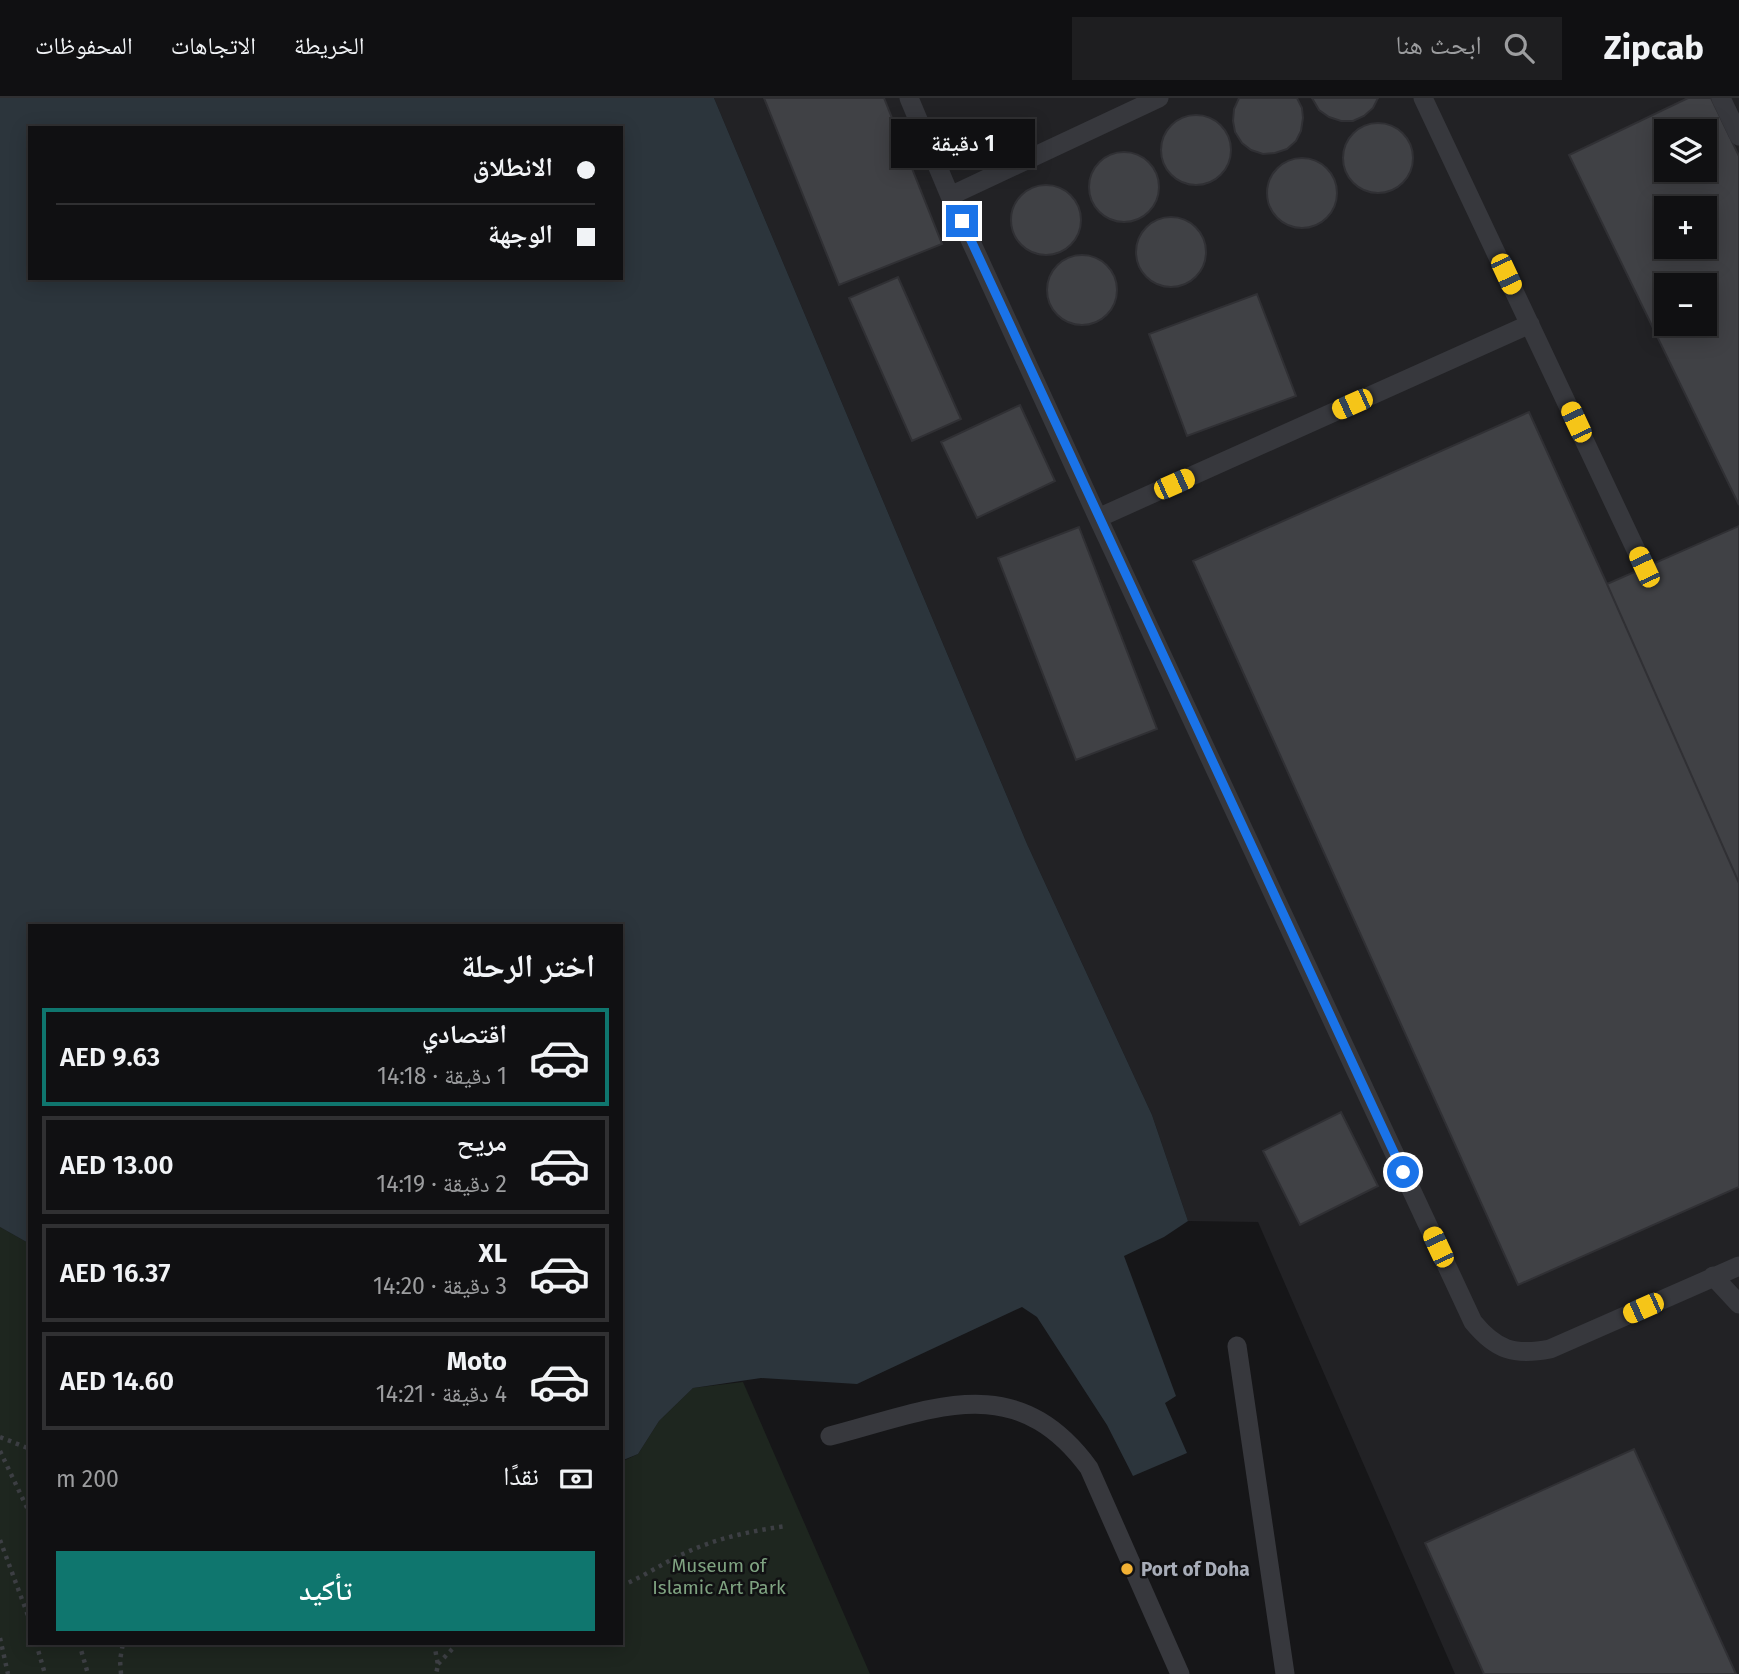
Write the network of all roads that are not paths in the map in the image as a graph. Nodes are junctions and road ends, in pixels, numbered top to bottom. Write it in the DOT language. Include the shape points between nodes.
graph roads {
  1 [pos="909,98"];
  2 [pos="1159,98"];
  3 [pos="1423,98"];
  4 [pos="1721,98"];
  5 [pos="1739,136"];
  6 [pos="950,196"];
  7 [pos="1530,324"];
  8 [pos="1098,518"];
  9 [pos="1644,567"];
  10 [pos="1739,1266"];
  11 [pos="1713,1276"];
  12 [pos="1739,1304"];
  13 [pos="1237,1346"];
  14 [pos="830,1436"];
  15 [pos="1180,1674"];
  16 [pos="1285,1674"];
  1 -- 6 [label="lane"];
  2 -- 6 [label="lane"];
  3 -- 7 [label="lane"];
  4 -- 5 [label="lane"];
  6 -- 8 [label="lane"];
  7 -- 8 [label="lane"];
  7 -- 9 [label="lane"];
  8 -- 11 [label="lane" via="1473,1322 1487,1339 1506,1350 1550,1349"];
  10 -- 11 [label="lane"];
  11 -- 12 [label="lane"];
  13 -- 16 [label="lane"];
  14 -- 15 [label="lane" via="937,1408 986,1403 1023,1412 1056,1430 1088,1468"];
}
